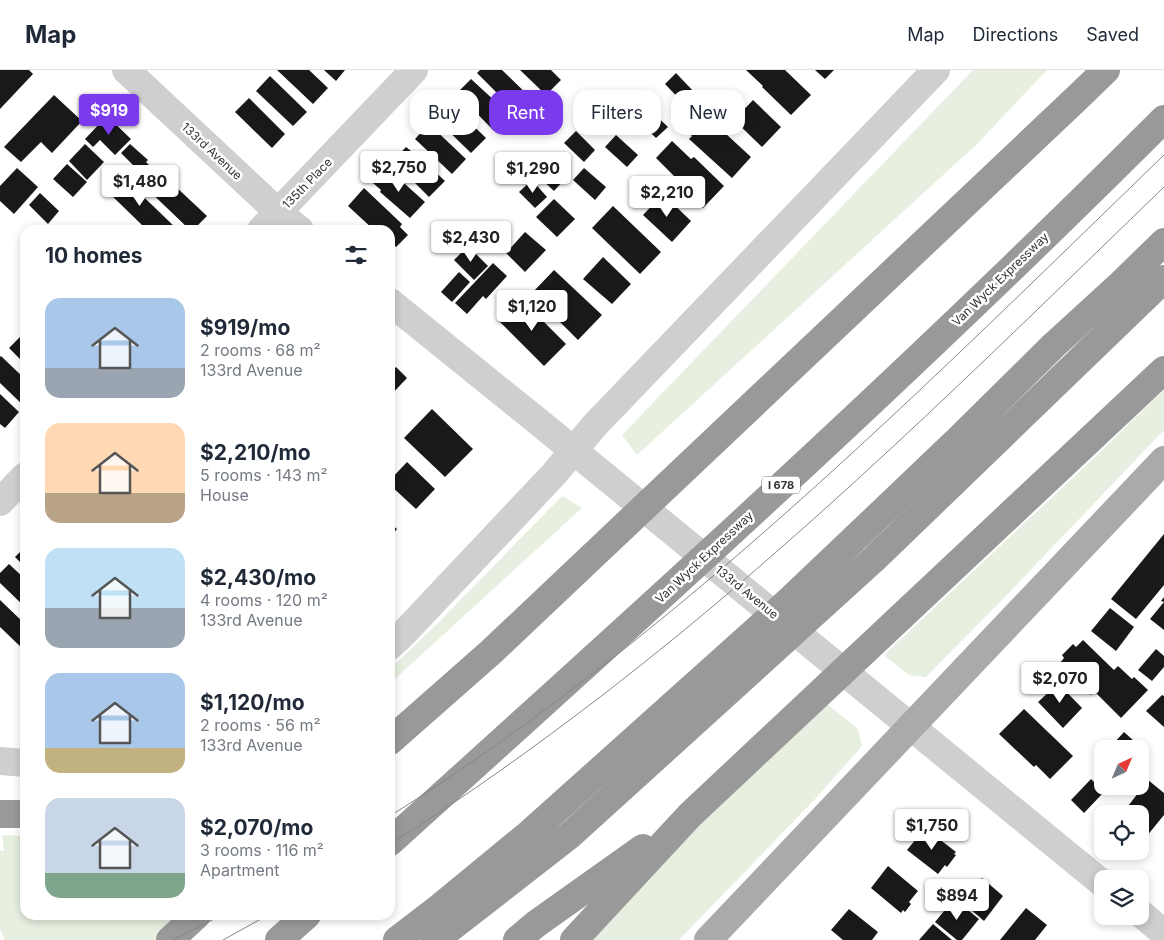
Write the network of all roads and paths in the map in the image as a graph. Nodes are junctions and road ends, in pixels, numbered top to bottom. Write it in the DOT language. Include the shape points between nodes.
graph roads {
  1 [pos="126,70"];
  2 [pos="414,70"];
  3 [pos="936,70"];
  4 [pos="1106,70"];
  5 [pos="1164,119"];
  6 [pos="270,221"];
  7 [pos="283,225"];
  8 [pos="1164,242"];
  9 [pos="1164,279"];
  10 [pos="395,306"];
  11 [pos="1164,370"];
  12 [pos="583,459"];
  13 [pos="1164,460"];
  14 [pos="20,481"];
  15 [pos="0,502"];
  16 [pos="395,641"];
  17 [pos="490,652"];
  18 [pos="395,714"];
  19 [pos="911,726"];
  20 [pos="395,737"];
  21 [pos="0,761"];
  22 [pos="20,763"];
  23 [pos="0,814"];
  24 [pos="20,814"];
  25 [pos="690,815"];
  26 [pos="395,838"];
  27 [pos="1094,876"];
  28 [pos="192,920"];
  29 [pos="301,920"];
  30 [pos="1149,920"];
  31 [pos="1164,933"];
  32 [pos="170,940"];
  33 [pos="279,940"];
  34 [pos="397,940"];
  35 [pos="435,940"];
  36 [pos="517,940"];
  37 [pos="574,940"];
  38 [pos="708,940"];
  1 -- 6 [label="street, 133rd Avenue"];
  2 -- 6 [label="street, 135th Place"];
  3 -- 12 [label="street" via="594,426"];
  4 -- 17 [label="highway"];
  5 -- 26 [label="highway, Van Wyck Expressway / I 678" via="974,305 790,477"];
  6 -- 7 [label="street, 133rd Avenue"];
  8 -- 34 [label="highway" via="791,599 530,833"];
  9 -- 35 [label="highway" via="875,558 578,829"];
  10 -- 12 [label="street, 133rd Avenue"];
  11 -- 25 [label="highway"];
  12 -- 16 [label="street" via="554,474"];
  12 -- 19 [label="street, 133rd Avenue"];
  13 -- 19 [label="main road"];
  14 -- 15 [label="street"];
  17 -- 18 [label="highway"];
  17 -- 20 [label="highway"];
  19 -- 27 [label="street, 133rd Avenue"];
  19 -- 38 [label="main road"];
  21 -- 22 [label="street"];
  23 -- 24 [label="highway"];
  25 -- 36 [label="highway"];
  25 -- 37 [label="highway"];
  28 -- 32 [label="highway"];
  29 -- 33 [label="highway"];
  30 -- 31 [label="street"];
}
